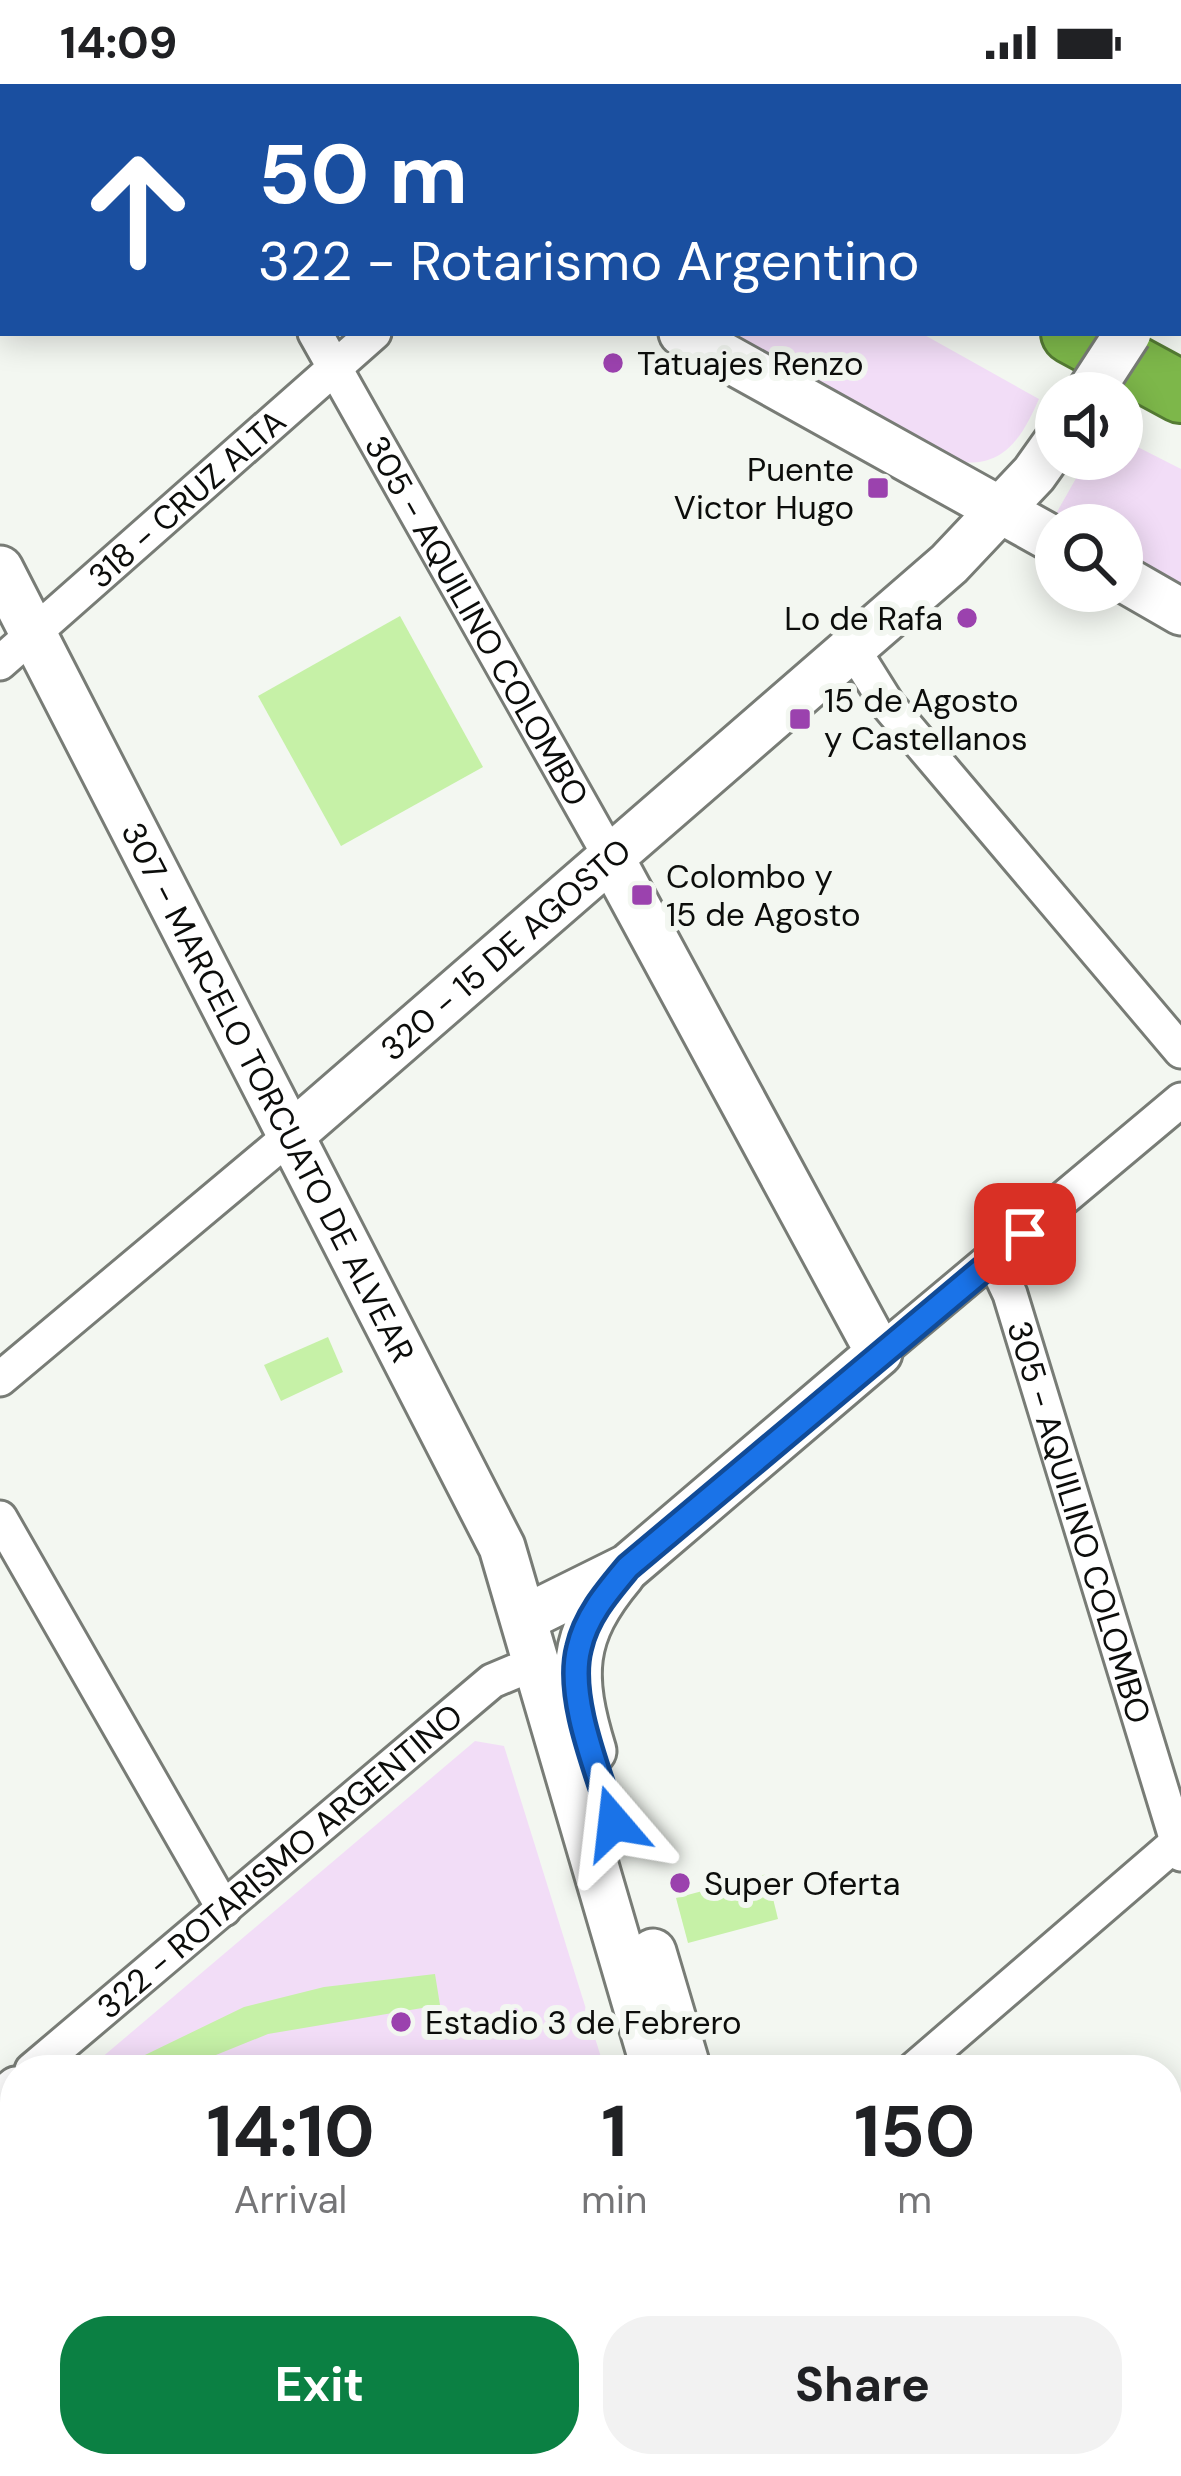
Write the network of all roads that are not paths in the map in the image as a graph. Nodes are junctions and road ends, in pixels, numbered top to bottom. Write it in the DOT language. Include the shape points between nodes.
graph roads {
  1 [pos="317,336"];
  2 [pos="371,336"];
  3 [pos="687,336"];
  4 [pos="1077,336"];
  5 [pos="1126,336"];
  6 [pos="334,368"];
  7 [pos="1103,372"];
  8 [pos="1176,391"];
  9 [pos="1035,468"];
  10 [pos="1000,510"];
  11 [pos="1035,529"];
  12 [pos="0,569"];
  13 [pos="1143,590"];
  14 [pos="1181,612"];
  15 [pos="851,646"];
  16 [pos="17,650"];
  17 [pos="611,858"];
  18 [pos="1181,1051"];
  19 [pos="1181,1100"];
  20 [pos="290,1136"];
  21 [pos="994,1260"];
  22 [pos="879,1353"];
  23 [pos="0,1379"];
  24 [pos="0,1518"];
  25 [pos="628,1567"];
  26 [pos="525,1618"];
  27 [pos="535,1663"];
  28 [pos="1180,1846"];
  29 [pos="224,1909"];
  30 [pos="50,2055"];
  31 [pos="651,2055"];
  32 [pos="684,2055"];
  33 [pos="931,2055"];
  1 -- 6 [label="street, 305 - AQUILINO COLOMBO"];
  2 -- 6 [label="street, 318 - CRUZ ALTA"];
  3 -- 10 [label="street"];
  4 -- 8 [label="highway"];
  5 -- 7 [label="street, bridge"];
  6 -- 16 [label="street, 318 - CRUZ ALTA"];
  6 -- 17 [label="street, 305 - AQUILINO COLOMBO"];
  9 -- 10 [label="street, 320 - 15 DE AGOSTO"];
  10 -- 11 [label="street"];
  10 -- 15 [label="street, 320 - 15 DE AGOSTO"];
  12 -- 16 [label="street, 307 - MARCELO TORCUATO DE ALVEAR"];
  13 -- 14 [label="street"];
  15 -- 17 [label="street, 320 - 15 DE AGOSTO"];
  15 -- 18 [label="street" via="888,705"];
  16 -- 20 [label="street, 307 - MARCELO TORCUATO DE ALVEAR"];
  17 -- 20 [label="street, 320 - 15 DE AGOSTO"];
  17 -- 22 [label="street, 305 - AQUILINO COLOMBO"];
  19 -- 21 [label="street"];
  20 -- 23 [label="street, 320 - 15 DE AGOSTO"];
  20 -- 26 [label="street, 307 - MARCELO TORCUATO DE ALVEAR" via="502,1547"];
  21 -- 22 [label="street"];
  21 -- 28 [label="street, 305 - AQUILINO COLOMBO"];
  22 -- 25 [label="street"];
  24 -- 29 [label="street"];
  25 -- 26 [label="street"];
  25 -- 32 [label="street" via="589,1620 578,1649 578,1697"];
  26 -- 27 [label="street, 307 - MARCELO TORCUATO DE ALVEAR"];
  27 -- 29 [label="street, 322 - ROTARISMO ARGENTINO" via="492,1681"];
  27 -- 31 [label="street, 307 - MARCELO TORCUATO DE ALVEAR"];
  28 -- 33 [label="street"];
  29 -- 30 [label="street, 322 - ROTARISMO ARGENTINO"];
}
